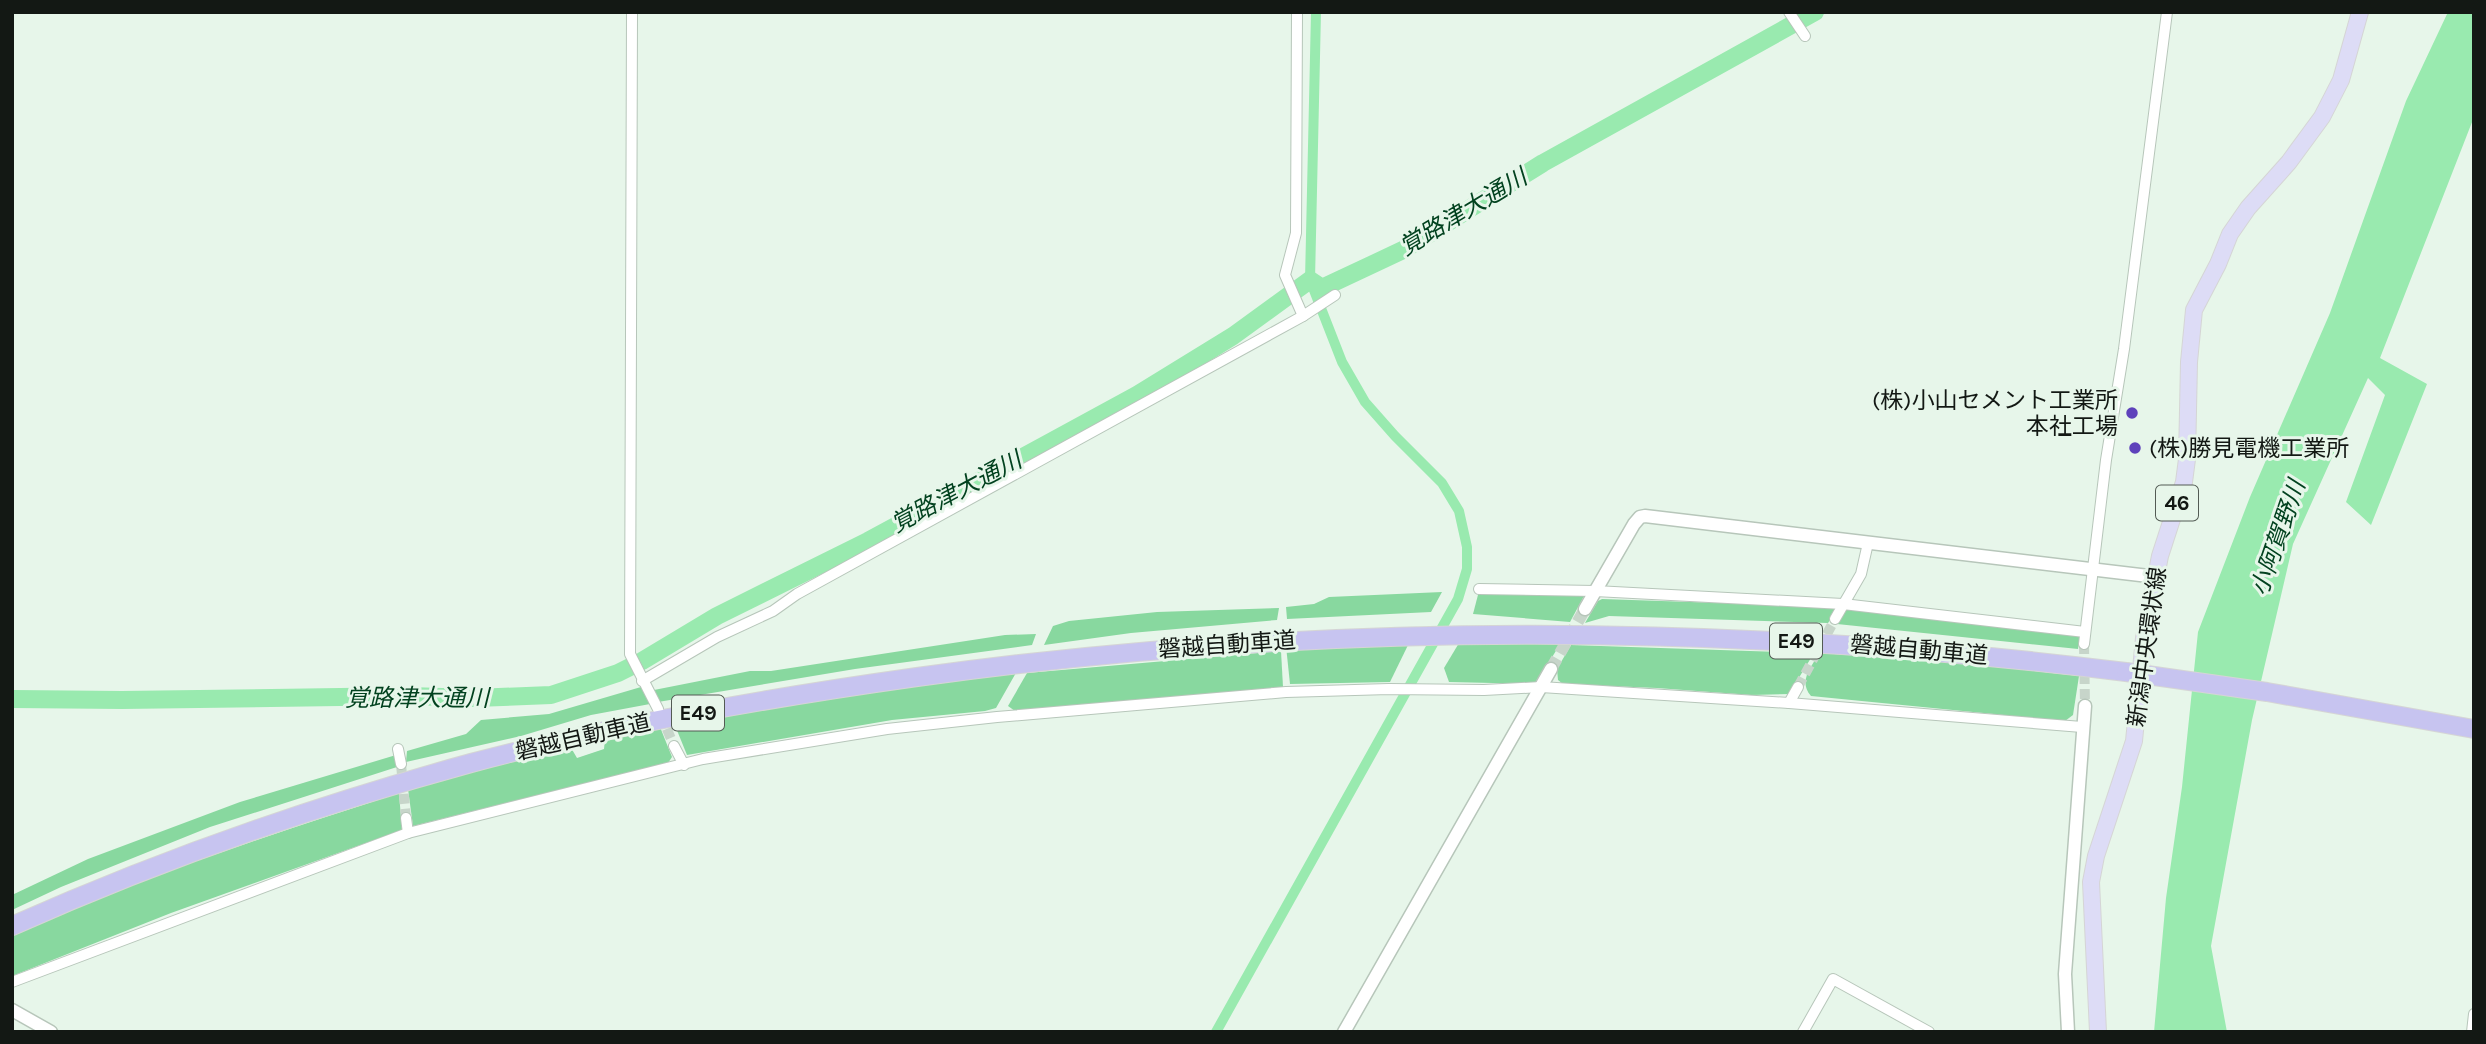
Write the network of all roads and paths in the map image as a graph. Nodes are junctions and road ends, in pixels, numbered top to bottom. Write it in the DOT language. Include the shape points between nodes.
graph roads {
  1 [pos="632,12"];
  2 [pos="1297,12"];
  3 [pos="2167,12"];
  4 [pos="2360,12"];
  5 [pos="1790,14"];
  6 [pos="1803,33"];
  7 [pos="1335,295"];
  8 [pos="1304,311"];
  9 [pos="1868,543"];
  10 [pos="2094,571"];
  11 [pos="2157,578"];
  12 [pos="1479,589"];
  13 [pos="1595,591"];
  14 [pos="1843,604"];
  15 [pos="1584,609"];
  16 [pos="1835,620"];
  17 [pos="2085,632"];
  18 [pos="2084,644"];
  19 [pos="1551,669"];
  20 [pos="641,678"];
  21 [pos="1541,687"];
  22 [pos="1798,687"];
  23 [pos="1789,703"];
  24 [pos="2085,706"];
  25 [pos="658,709"];
  26 [pos="2082,727"];
  27 [pos="2474,729"];
  28 [pos="674,746"];
  29 [pos="398,749"];
  30 [pos="401,764"];
  31 [pos="684,765"];
  32 [pos="406,818"];
  33 [pos="408,833"];
  34 [pos="12,926"];
  35 [pos="12,982"];
  36 [pos="12,1010"];
  37 [pos="2474,1014"];
  38 [pos="51,1032"];
  39 [pos="1344,1032"];
  40 [pos="1803,1032"];
  41 [pos="1928,1032"];
  42 [pos="2068,1032"];
  43 [pos="2098,1032"];
  44 [pos="2472,1032"];
  1 -- 20 [label="street" via="630,641"];
  2 -- 8 [label="street" via="1296,233 1285,275"];
  3 -- 10 [label="street"];
  4 -- 11 [label="main road, 新潟中央環状線 / 46" via="2341,80 2322,117 2230,234 2194,310 2188,459"];
  5 -- 6 [label="street"];
  7 -- 8 [label="street"];
  8 -- 20 [label="street" via="773,611"];
  9 -- 10 [label="street"];
  9 -- 13 [label="street" via="1645,516 1634,524"];
  9 -- 14 [label="street" via="1861,574"];
  10 -- 11 [label="street"];
  10 -- 17 [label="street"];
  11 -- 43 [label="main road, 新潟中央環状線 / 46" via="2144,638 2134,741 2091,882"];
  12 -- 13 [label="street"];
  13 -- 14 [label="street"];
  13 -- 15 [label="street"];
  14 -- 16 [label="street"];
  14 -- 17 [label="street"];
  17 -- 18 [label="street"];
  19 -- 21 [label="street"];
  20 -- 25 [label="street"];
  21 -- 23 [label="street"];
  21 -- 31 [label="street" via="1286,692 997,717 887,729"];
  21 -- 39 [label="street"];
  22 -- 23 [label="street"];
  23 -- 26 [label="street"];
  24 -- 26 [label="street"];
  26 -- 42 [label="street" via="2064,974"];
  27 -- 34 [label="highway, 磐越自動車道 / E49, bridge" via="2126,672 1851,644 1668,635 1465,634 1203,646 1021,663 861,685 654,721 470,763 278,821"];
  28 -- 31 [label="street"];
  29 -- 30 [label="street"];
  31 -- 33 [label="street"];
  32 -- 33 [label="street"];
  33 -- 35 [label="street"];
  36 -- 38 [label="street"];
  37 -- 44 [label="street"];
  40 -- 41 [label="street" via="1833,979"];
}
